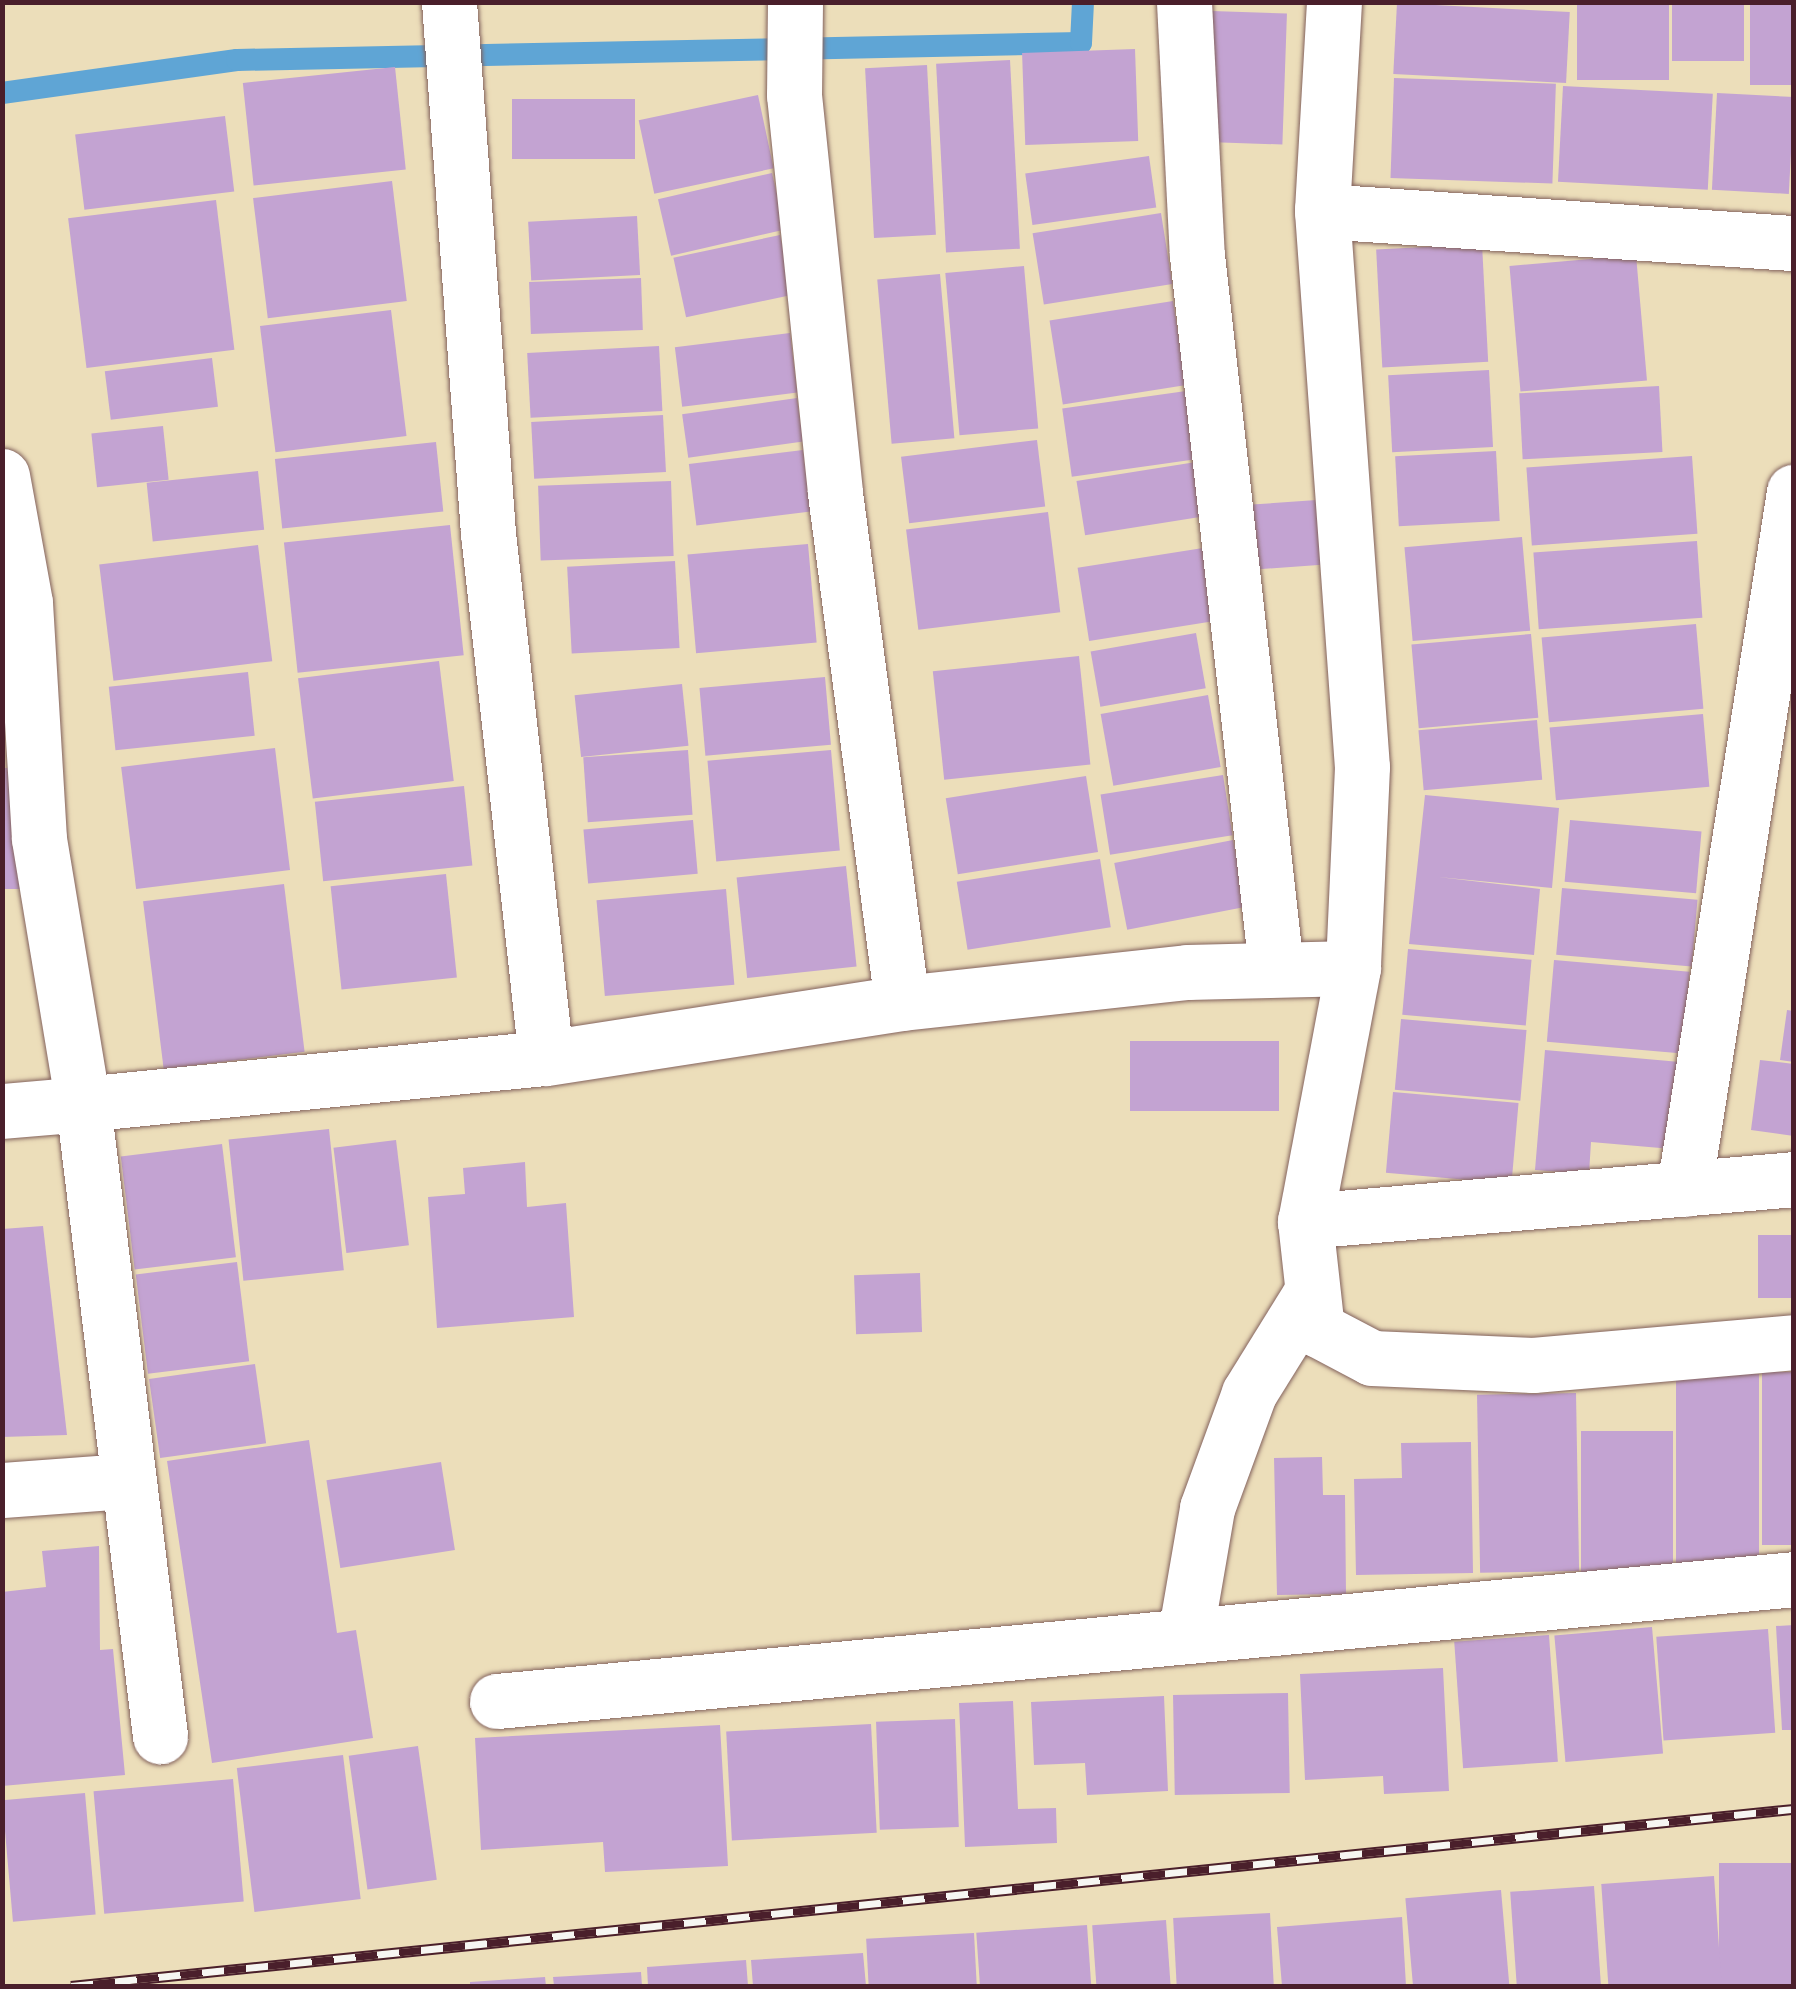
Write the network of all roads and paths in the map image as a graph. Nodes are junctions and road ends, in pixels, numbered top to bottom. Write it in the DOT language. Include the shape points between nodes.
graph roads {
  1 [pos="1184,2"];
  2 [pos="1334,2"];
  3 [pos="794,7"];
  4 [pos="449,10"];
  5 [pos="1322,211"];
  6 [pos="1794,242"];
  7 [pos="2,476"];
  8 [pos="1794,492"];
  9 [pos="14,603"];
  10 [pos="1276,968"];
  11 [pos="1353,968"];
  12 [pos="902,1003"];
  13 [pos="546,1058"];
  14 [pos="83,1104"];
  15 [pos="2,1111"];
  16 [pos="1794,1179"];
  17 [pos="1684,1189"];
  18 [pos="1306,1221"];
  19 [pos="1308,1298"];
  20 [pos="1794,1342"];
  21 [pos="125,1481"];
  22 [pos="2,1490"];
  23 [pos="1794,1579"];
  24 [pos="1185,1636"];
  25 [pos="497,1701"];
  26 [pos="160,1736"];
  1 -- 10 [label="street" via="1197,255"];
  2 -- 5 [label="street"];
  3 -- 12 [label="street" via="794,95"];
  4 -- 13 [label="street" via="488,533"];
  5 -- 6 [label="street"];
  5 -- 11 [label="street" via="1362,767"];
  7 -- 9 [label="street"];
  8 -- 17 [label="street"];
  9 -- 14 [label="street" via="39,839"];
  10 -- 11 [label="street"];
  10 -- 12 [label="street"];
  11 -- 18 [label="street"];
  12 -- 13 [label="street"];
  13 -- 14 [label="street"];
  14 -- 15 [label="street"];
  14 -- 21 [label="street"];
  16 -- 17 [label="street"];
  17 -- 18 [label="street"];
  18 -- 19 [label="street"];
  19 -- 20 [label="street" via="1317,1329 1335,1345 1440,1365"];
  19 -- 24 [label="street" via="1243,1409 1207,1508"];
  21 -- 22 [label="street"];
  21 -- 26 [label="street"];
  23 -- 24 [label="street"];
  24 -- 25 [label="street"];
}
